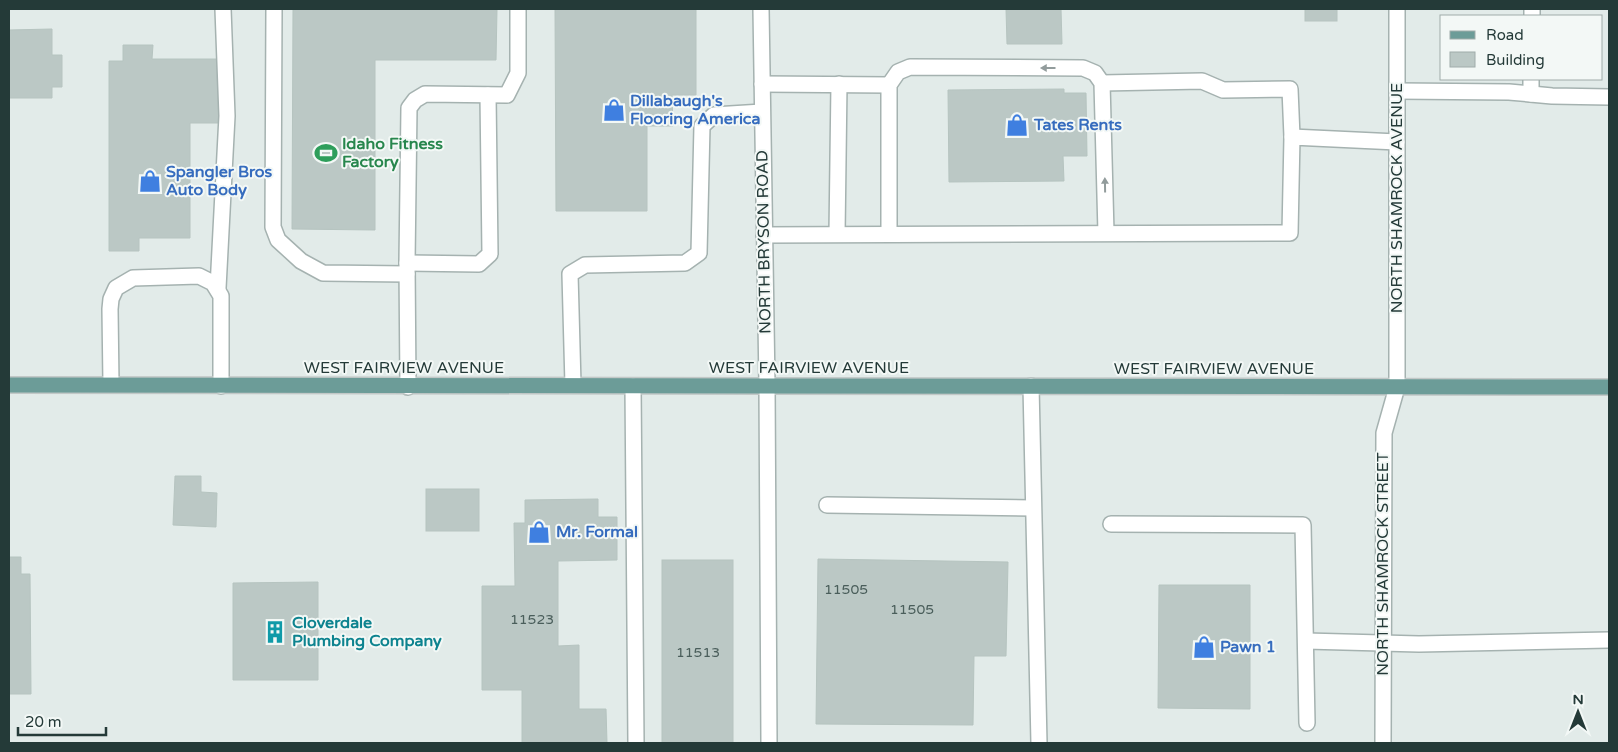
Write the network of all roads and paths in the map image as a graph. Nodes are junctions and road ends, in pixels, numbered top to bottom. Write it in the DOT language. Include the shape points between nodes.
graph roads {
  1 [pos="223,9"];
  2 [pos="274,9"];
  3 [pos="518,9"];
  4 [pos="761,9"];
  5 [pos="1397,9"];
  6 [pos="1102,83"];
  7 [pos="762,84"];
  8 [pos="839,84"];
  9 [pos="889,85"];
  10 [pos="1531,86"];
  11 [pos="1397,92"];
  12 [pos="488,95"];
  13 [pos="1609,97"];
  14 [pos="762,112"];
  15 [pos="1292,137"];
  16 [pos="1397,142"];
  17 [pos="1106,233"];
  18 [pos="837,234"];
  19 [pos="889,234"];
  20 [pos="764,235"];
  21 [pos="407,268"];
  22 [pos="218,288"];
  23 [pos="111,384"];
  24 [pos="9,385"];
  25 [pos="573,385"];
  26 [pos="767,385"];
  27 [pos="221,386"];
  28 [pos="633,386"];
  29 [pos="1031,386"];
  30 [pos="408,387"];
  31 [pos="1397,387"];
  32 [pos="1609,387"];
  33 [pos="827,505"];
  34 [pos="1033,508"];
  35 [pos="1110,524"];
  36 [pos="1609,640"];
  37 [pos="1306,641"];
  38 [pos="1383,644"];
  39 [pos="1307,722"];
  40 [pos="770,742"];
  41 [pos="636,743"];
  42 [pos="1038,743"];
  43 [pos="1383,743"];
  1 -- 22 [label="street" via="227,116"];
  2 -- 21 [label="street" via="273,228 278,240 301,261 323,273"];
  3 -- 12 [label="street" via="518,73 507,95"];
  4 -- 7 [label="street, NORTH BRYSON ROAD"];
  5 -- 11 [label="street, NORTH SHAMROCK AVENUE"];
  6 -- 9 [label="street, one-way" via="1095,73 1084,68 910,67 898,72"];
  6 -- 15 [label="street" via="1202,81 1223,90 1290,89"];
  17 -- 6 [label="street, one-way"];
  7 -- 8 [label="street"];
  7 -- 14 [label="street, NORTH BRYSON ROAD"];
  8 -- 9 [label="street"];
  8 -- 18 [label="street"];
  9 -- 19 [label="street"];
  10 -- 11 [label="street"];
  10 -- 13 [label="street"];
  11 -- 16 [label="street, NORTH SHAMROCK AVENUE"];
  12 -- 21 [label="street" via="425,94 410,108"];
  12 -- 21 [label="street" via="490,254 479,264"];
  14 -- 20 [label="street, NORTH BRYSON ROAD"];
  14 -- 25 [label="street" via="714,115 702,126 699,253 685,263 584,265 570,274"];
  15 -- 16 [label="street"];
  15 -- 17 [label="street" via="1290,233"];
  16 -- 31 [label="street, NORTH SHAMROCK AVENUE"];
  17 -- 19 [label="street"];
  18 -- 19 [label="street"];
  18 -- 20 [label="street"];
  20 -- 26 [label="street, NORTH BRYSON ROAD"];
  21 -- 30 [label="street"];
  22 -- 23 [label="street" via="199,276 134,278 116,288 110,309"];
  22 -- 27 [label="street" via="221,296"];
  23 -- 24 [label="main road, WEST FAIRVIEW AVENUE"];
  23 -- 27 [label="main road, WEST FAIRVIEW AVENUE"];
  25 -- 28 [label="main road, WEST FAIRVIEW AVENUE"];
  25 -- 30 [label="main road, WEST FAIRVIEW AVENUE"];
  26 -- 28 [label="main road, WEST FAIRVIEW AVENUE"];
  26 -- 29 [label="main road, WEST FAIRVIEW AVENUE"];
  26 -- 40 [label="street, NORTH BRYSON ROAD"];
  27 -- 30 [label="main road, WEST FAIRVIEW AVENUE"];
  28 -- 41 [label="street"];
  29 -- 31 [label="main road, WEST FAIRVIEW AVENUE"];
  29 -- 34 [label="street"];
  31 -- 32 [label="main road, WEST FAIRVIEW AVENUE"];
  31 -- 38 [label="street, NORTH SHAMROCK STREET" via="1384,433"];
  33 -- 34 [label="street"];
  34 -- 42 [label="street"];
  35 -- 37 [label="street" via="1303,525"];
  36 -- 38 [label="street"];
  37 -- 38 [label="street"];
  37 -- 39 [label="street"];
  38 -- 43 [label="street, NORTH SHAMROCK STREET"];
}
